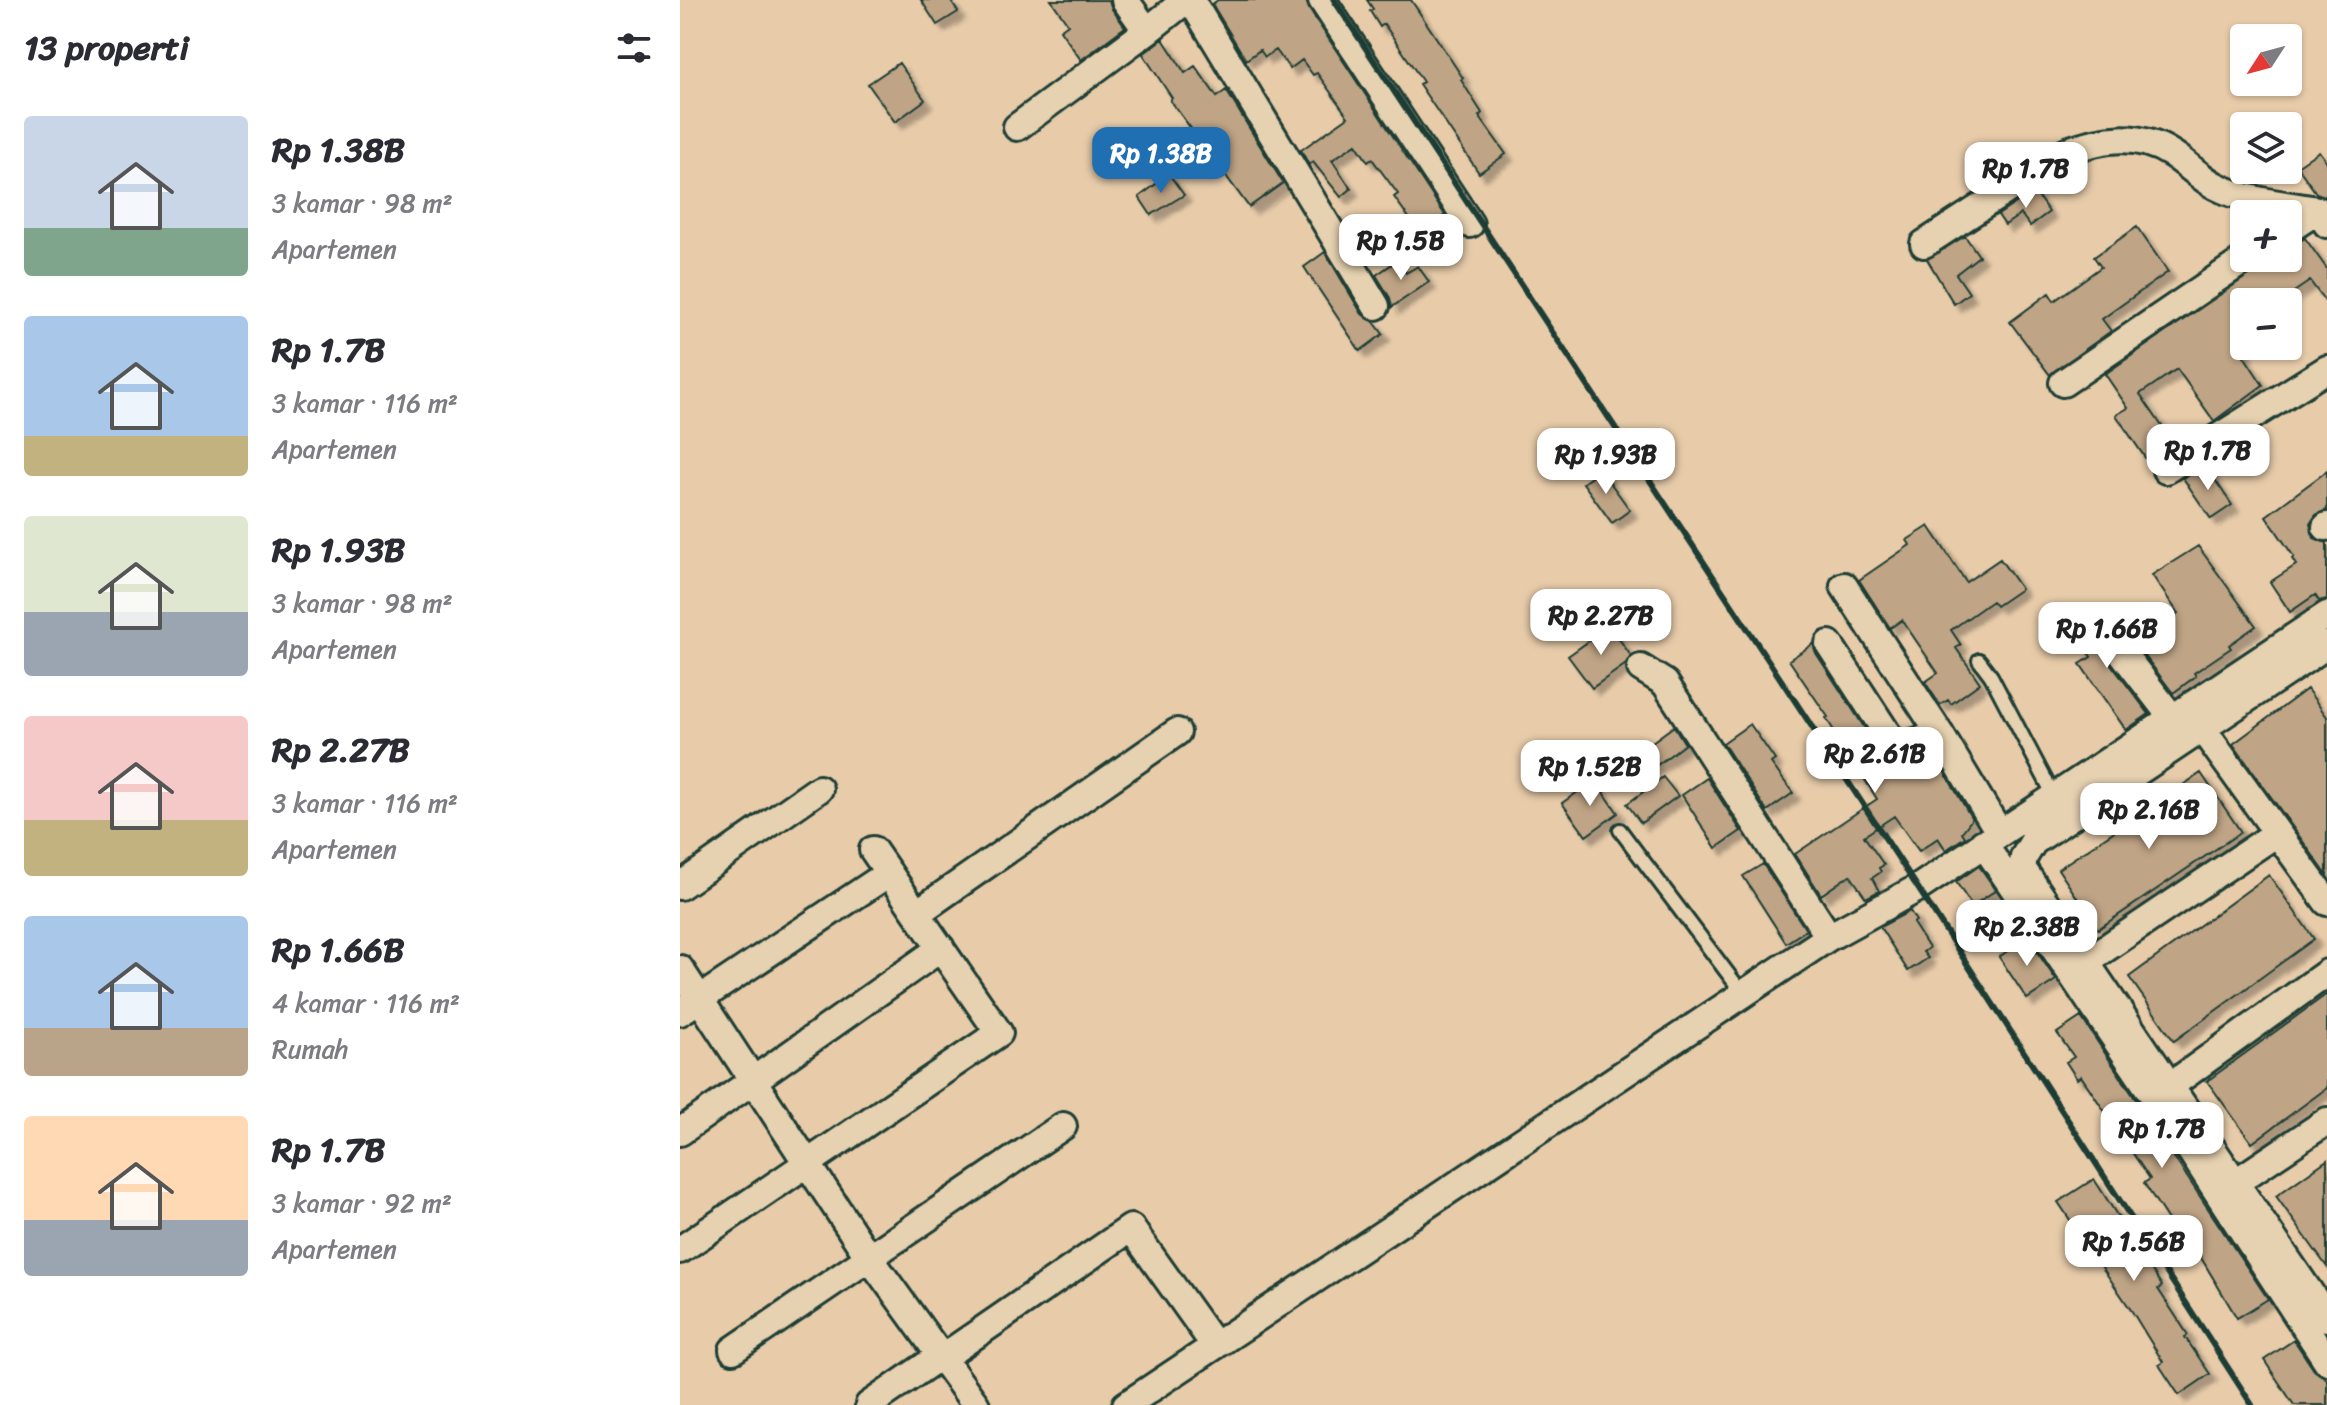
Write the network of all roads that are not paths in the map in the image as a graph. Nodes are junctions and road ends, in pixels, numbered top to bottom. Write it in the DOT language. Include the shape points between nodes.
graph roads {
  1 [pos="1125,0"];
  2 [pos="1189,0"];
  3 [pos="1322,0"];
  4 [pos="1147,31"];
  5 [pos="1017,127"];
  6 [pos="2322,217"];
  7 [pos="1470,224"];
  8 [pos="2302,225"];
  9 [pos="1924,244"];
  10 [pos="2230,270"];
  11 [pos="1376,306"];
  12 [pos="2327,369"];
  13 [pos="2063,383"];
  14 [pos="2166,470"];
  15 [pos="1844,586"];
  16 [pos="2327,615"];
  17 [pos="1829,644"];
  18 [pos="2120,650"];
  19 [pos="2324,654"];
  20 [pos="1979,660"];
  21 [pos="1641,668"];
  22 [pos="2173,719"];
  23 [pos="2203,730"];
  24 [pos="1177,732"];
  25 [pos="1940,734"];
  26 [pos="819,789"];
  27 [pos="2054,796"];
  28 [pos="1620,830"];
  29 [pos="2277,833"];
  30 [pos="1991,838"];
  31 [pos="873,850"];
  32 [pos="889,873"];
  33 [pos="680,886"];
  34 [pos="2327,902"];
  35 [pos="917,913"];
  36 [pos="1829,937"];
  37 [pos="941,948"];
  38 [pos="2087,961"];
  39 [pos="680,969"];
  40 [pos="2327,973"];
  41 [pos="1744,995"];
  42 [pos="690,1006"];
  43 [pos="753,1080"];
  44 [pos="2170,1086"];
  45 [pos="2327,1121"];
  46 [pos="1063,1126"];
  47 [pos="680,1132"];
  48 [pos="808,1164"];
  49 [pos="2236,1182"];
  50 [pos="680,1250"];
  51 [pos="869,1256"];
  52 [pos="2324,1307"];
  53 [pos="1215,1346"];
  54 [pos="733,1350"];
  55 [pos="941,1357"];
  56 [pos="2327,1361"];
  57 [pos="869,1405"];
  58 [pos="976,1405"];
  59 [pos="1126,1405"];
  1 -- 4 [label="street"];
  2 -- 4 [label="street"];
  2 -- 11 [label="street"];
  3 -- 7 [label="street"];
  4 -- 5 [label="street"];
  6 -- 8 [label="street"];
  6 -- 9 [label="street" via="2241,196 2204,179 2155,144 2118,138 2067,151"];
  10 -- 13 [label="street"];
  12 -- 14 [label="street"];
  15 -- 25 [label="street"];
  16 -- 22 [label="street"];
  17 -- 25 [label="street" via="1894,744"];
  18 -- 22 [label="street"];
  19 -- 23 [label="street"];
  20 -- 27 [label="lane"];
  21 -- 36 [label="street" via="1665,683"];
  22 -- 27 [label="street"];
  23 -- 29 [label="street"];
  23 -- 38 [label="street" via="2027,850 2024,874"];
  24 -- 35 [label="street"];
  25 -- 30 [label="street"];
  26 -- 33 [label="street"];
  27 -- 30 [label="street"];
  28 -- 41 [label="lane"];
  29 -- 34 [label="street"];
  29 -- 38 [label="street"];
  30 -- 36 [label="street" via="1918,888"];
  30 -- 56 [label="street"];
  31 -- 32 [label="street"];
  32 -- 35 [label="street"];
  32 -- 42 [label="street"];
  35 -- 37 [label="street"];
  36 -- 41 [label="street"];
  37 -- 43 [label="street"];
  37 -- 48 [label="street" via="999,1033"];
  38 -- 44 [label="street"];
  39 -- 42 [label="street"];
  40 -- 44 [label="street"];
  41 -- 53 [label="street"];
  42 -- 43 [label="street"];
  43 -- 47 [label="street"];
  43 -- 48 [label="street"];
  44 -- 49 [label="street"];
  45 -- 49 [label="street"];
  46 -- 51 [label="street"];
  48 -- 50 [label="street"];
  48 -- 51 [label="street"];
  49 -- 52 [label="street"];
  51 -- 54 [label="street"];
  51 -- 55 [label="street"];
  53 -- 55 [label="street" via="1131,1228"];
  53 -- 59 [label="street"];
  55 -- 57 [label="street"];
  55 -- 58 [label="street"];
}
